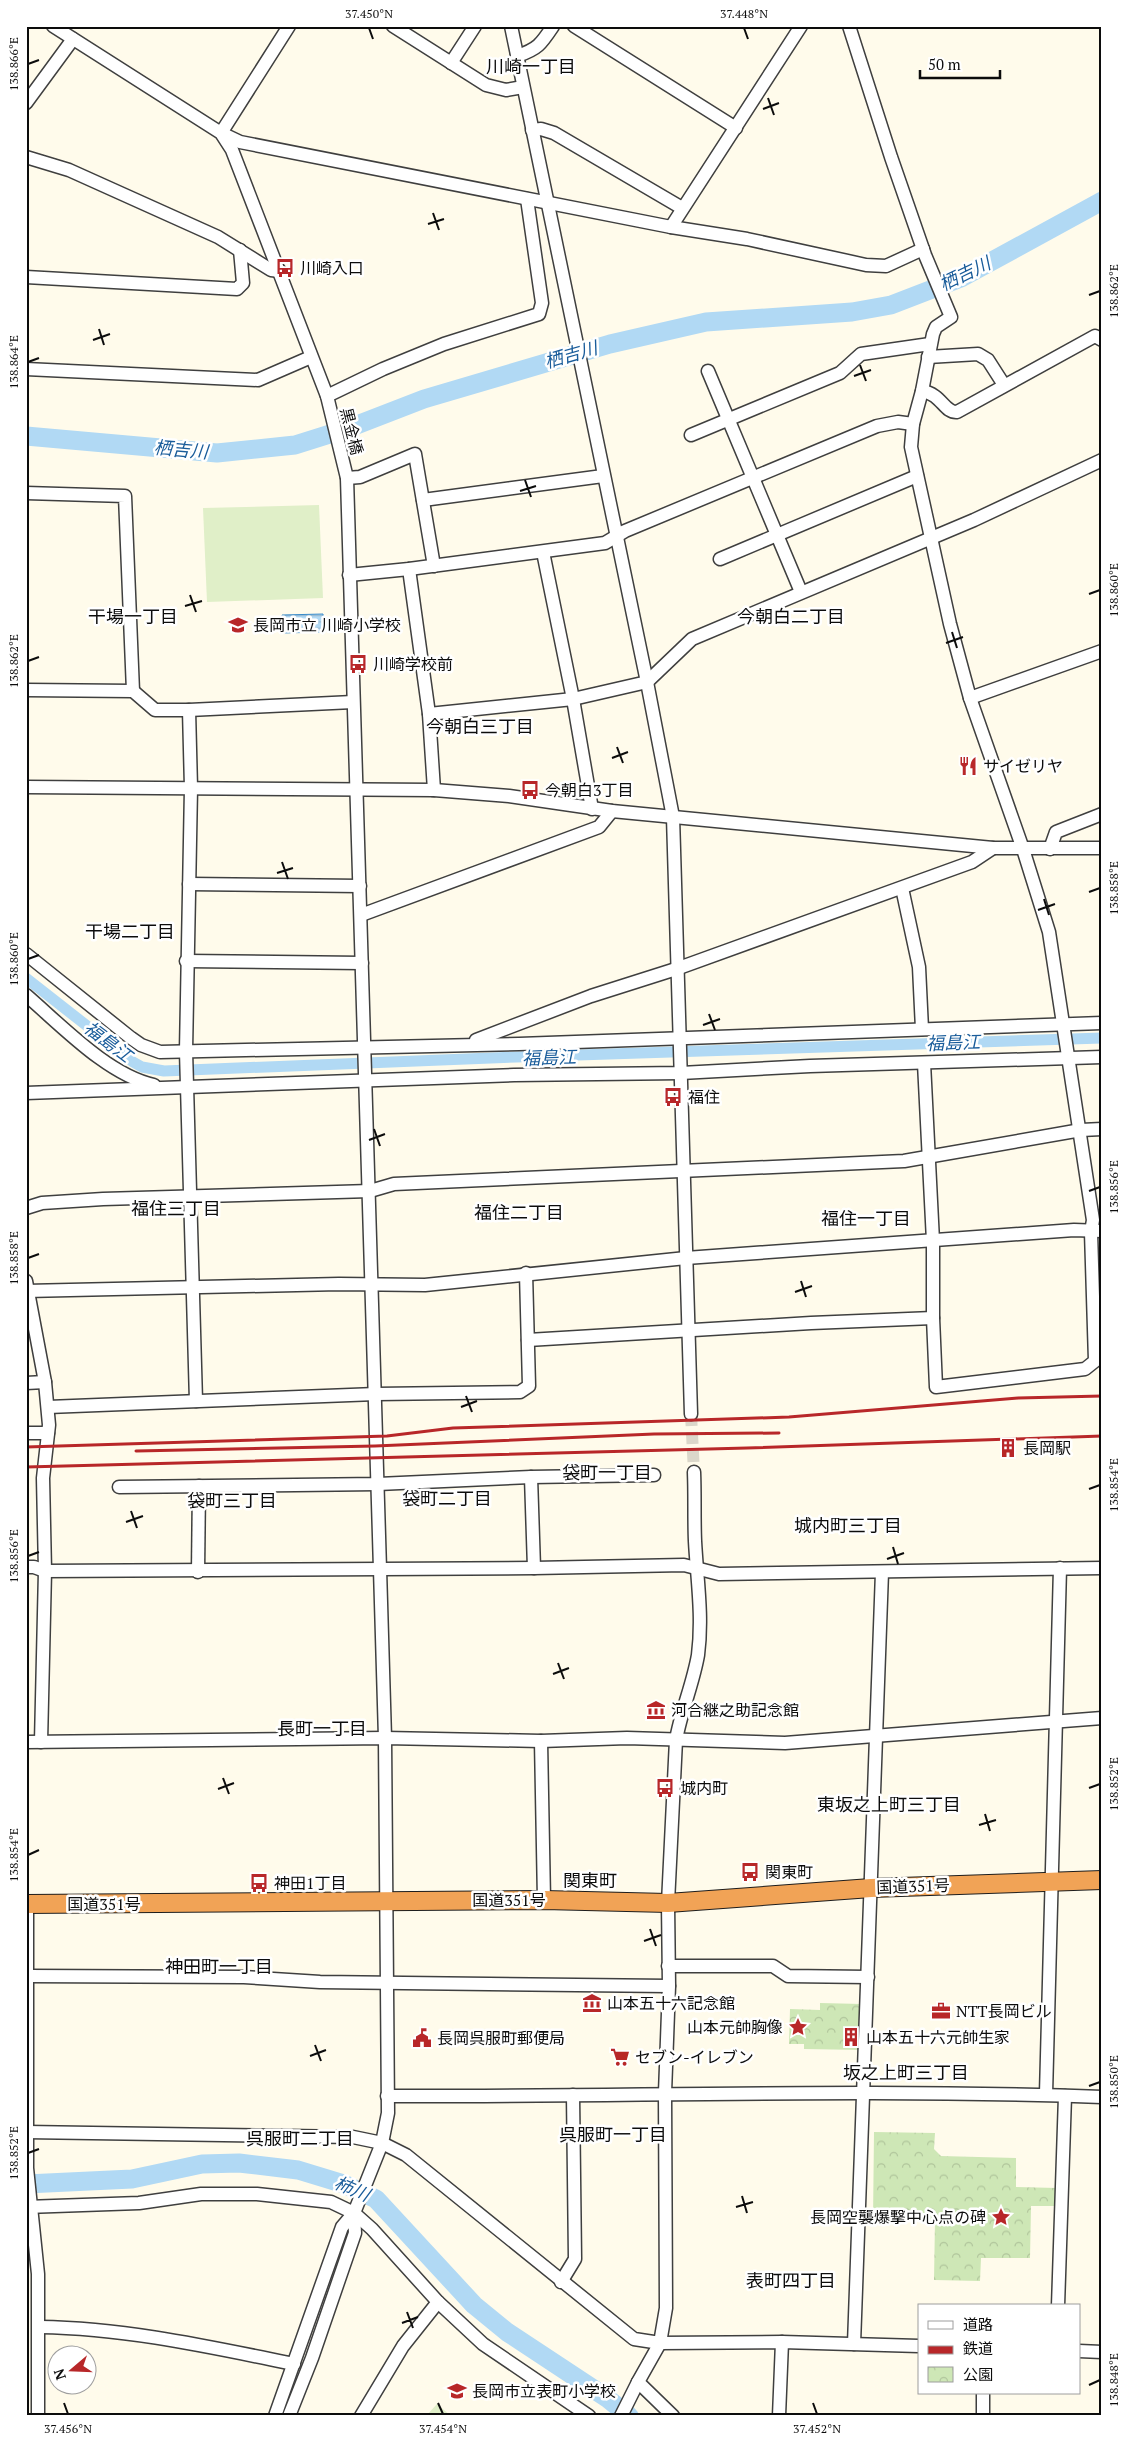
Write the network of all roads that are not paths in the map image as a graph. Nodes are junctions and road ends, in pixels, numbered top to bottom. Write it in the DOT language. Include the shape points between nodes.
graph roads {
  1 [pos="53,26"];
  2 [pos="289,26"];
  3 [pos="392,26"];
  4 [pos="475,26"];
  5 [pos="511,26"];
  6 [pos="553,26"];
  7 [pos="574,26"];
  8 [pos="801,26"];
  9 [pos="849,26"];
  10 [pos="73,39"];
  11 [pos="516,56"];
  12 [pos="451,63"];
  13 [pos="523,87"];
  14 [pos="26,103"];
  15 [pos="736,128"];
  16 [pos="532,130"];
  17 [pos="221,133"];
  18 [pos="28,162"];
  19 [pos="527,199"];
  20 [pos="547,202"];
  21 [pos="682,208"];
  22 [pos="671,227"];
  23 [pos="240,250"];
  24 [pos="924,252"];
  25 [pos="280,271"];
  26 [pos="26,277"];
  27 [pos="1102,340"];
  28 [pos="930,344"];
  29 [pos="311,357"];
  30 [pos="928,357"];
  31 [pos="26,369"];
  32 [pos="708,371"];
  33 [pos="1004,385"];
  34 [pos="922,391"];
  35 [pos="328,400"];
  36 [pos="728,419"];
  37 [pos="913,424"];
  38 [pos="691,435"];
  39 [pos="1102,460"];
  40 [pos="346,473"];
  41 [pos="603,476"];
  42 [pos="917,476"];
  43 [pos="753,478"];
  44 [pos="26,493"];
  45 [pos="423,500"];
  46 [pos="616,536"];
  47 [pos="777,536"];
  48 [pos="931,539"];
  49 [pos="543,552"];
  50 [pos="720,559"];
  51 [pos="434,566"];
  52 [pos="409,569"];
  53 [pos="349,575"];
  54 [pos="801,592"];
  55 [pos="1102,651"];
  56 [pos="647,682"];
  57 [pos="26,690"];
  58 [pos="132,691"];
  59 [pos="970,698"];
  60 [pos="573,699"];
  61 [pos="353,702"];
  62 [pos="189,710"];
  63 [pos="429,714"];
  64 [pos="26,787"];
  65 [pos="191,788"];
  66 [pos="356,790"];
  67 [pos="434,790"];
  68 [pos="592,808"];
  69 [pos="612,811"];
  70 [pos="1102,814"];
  71 [pos="673,817"];
  72 [pos="993,848"];
  73 [pos="1102,848"];
  74 [pos="1023,849"];
  75 [pos="1050,849"];
  76 [pos="189,884"];
  77 [pos="360,886"];
  78 [pos="902,888"];
  79 [pos="361,915"];
  80 [pos="26,954"];
  81 [pos="186,961"];
  82 [pos="362,963"];
  83 [pos="676,969"];
  84 [pos="26,996"];
  85 [pos="1102,1023"];
  86 [pos="1065,1028"];
  87 [pos="922,1029"];
  88 [pos="680,1041"];
  89 [pos="462,1045"];
  90 [pos="365,1052"];
  91 [pos="1068,1054"];
  92 [pos="186,1056"];
  93 [pos="1102,1057"];
  94 [pos="924,1063"];
  95 [pos="681,1069"];
  96 [pos="367,1079"];
  97 [pos="187,1084"];
  98 [pos="172,1088"];
  99 [pos="26,1093"];
  100 [pos="1102,1129"];
  101 [pos="1081,1130"];
  102 [pos="928,1157"];
  103 [pos="684,1171"];
  104 [pos="370,1191"];
  105 [pos="189,1197"];
  106 [pos="26,1208"];
  107 [pos="1097,1232"];
  108 [pos="932,1241"];
  109 [pos="686,1258"];
  110 [pos="526,1273"];
  111 [pos="372,1283"];
  112 [pos="27,1288"];
  113 [pos="192,1288"];
  114 [pos="933,1318"];
  115 [pos="688,1330"];
  116 [pos="528,1340"];
  117 [pos="45,1382"];
  118 [pos="26,1383"];
  119 [pos="376,1394"];
  120 [pos="196,1401"];
  121 [pos="48,1407"];
  122 [pos="691,1414"];
  123 [pos="26,1433"];
  124 [pos="48,1433"];
  125 [pos="694,1472"];
  126 [pos="654,1475"];
  127 [pos="531,1477"];
  128 [pos="378,1484"];
  129 [pos="198,1486"];
  130 [pos="119,1487"];
  131 [pos="26,1567"];
  132 [pos="534,1568"];
  133 [pos="698,1568"];
  134 [pos="1060,1568"];
  135 [pos="1102,1568"];
  136 [pos="380,1570"];
  137 [pos="45,1571"];
  138 [pos="198,1572"];
  139 [pos="882,1572"];
  140 [pos="1102,1718"];
  141 [pos="1057,1721"];
  142 [pos="877,1736"];
  143 [pos="384,1738"];
  144 [pos="676,1740"];
  145 [pos="541,1741"];
  146 [pos="26,1742"];
  147 [pos="41,1742"];
  148 [pos="1102,1880"];
  149 [pos="1051,1882"];
  150 [pos="871,1888"];
  151 [pos="544,1900"];
  152 [pos="385,1902"];
  153 [pos="668,1903"];
  154 [pos="27,1904"];
  155 [pos="668,1966"];
  156 [pos="28,1976"];
  157 [pos="868,1977"];
  158 [pos="385,1983"];
  159 [pos="669,1986"];
  160 [pos="27,2036"];
  161 [pos="864,2092"];
  162 [pos="665,2093"];
  163 [pos="1046,2094"];
  164 [pos="573,2095"];
  165 [pos="387,2096"];
  166 [pos="1065,2096"];
  167 [pos="1102,2097"];
  168 [pos="27,2132"];
  169 [pos="382,2143"];
  170 [pos="27,2168"];
  171 [pos="30,2204"];
  172 [pos="355,2210"];
  173 [pos="561,2282"];
  174 [pos="438,2302"];
  175 [pos="1058,2304"];
  176 [pos="40,2327"];
  177 [pos="782,2342"];
  178 [pos="660,2343"];
  179 [pos="854,2344"];
  180 [pos="918,2346"];
  181 [pos="1080,2351"];
  182 [pos="1102,2352"];
  183 [pos="294,2364"];
  184 [pos="638,2382"];
  185 [pos="983,2394"];
  186 [pos="38,2416"];
  187 [pos="275,2416"];
  188 [pos="289,2416"];
  189 [pos="361,2416"];
  190 [pos="589,2416"];
  191 [pos="621,2416"];
  192 [pos="673,2416"];
  193 [pos="779,2416"];
  194 [pos="983,2416"];
  1 -- 10 [label="street"];
  2 -- 17 [label="street"];
  3 -- 12 [label="street"];
  4 -- 12 [label="street"];
  5 -- 11 [label="street"];
  6 -- 11 [label="street" via="540,46"];
  7 -- 15 [label="street"];
  8 -- 15 [label="street"];
  9 -- 24 [label="street"];
  10 -- 14 [label="street"];
  10 -- 17 [label="street"];
  11 -- 13 [label="street"];
  12 -- 13 [label="street" via="497,88"];
  13 -- 16 [label="street"];
  15 -- 21 [label="street"];
  16 -- 20 [label="street"];
  16 -- 21 [label="street" via="554,133"];
  17 -- 19 [label="street" via="240,142"];
  17 -- 25 [label="street, 黒金橋" via="232,150"];
  18 -- 23 [label="street" via="69,170"];
  19 -- 20 [label="street"];
  19 -- 35 [label="street" via="542,303 539,314 444,344 383,368"];
  20 -- 22 [label="street"];
  20 -- 41 [label="street"];
  21 -- 22 [label="street"];
  22 -- 24 [label="street" via="866,265 886,266"];
  23 -- 25 [label="street" via="271,270"];
  23 -- 26 [label="street" via="243,283 237,289"];
  24 -- 28 [label="street" via="951,317 936,327"];
  25 -- 29 [label="street, 黒金橋"];
  27 -- 33 [label="street" via="1095,336"];
  28 -- 30 [label="street"];
  28 -- 36 [label="street" via="861,354 840,372"];
  29 -- 31 [label="street" via="258,380"];
  29 -- 35 [label="street, 黒金橋"];
  30 -- 33 [label="street" via="978,354 984,357"];
  30 -- 34 [label="street"];
  32 -- 36 [label="street"];
  33 -- 34 [label="street" via="952,413 935,394"];
  34 -- 37 [label="street"];
  35 -- 40 [label="street, 黒金橋"];
  36 -- 38 [label="street"];
  36 -- 43 [label="street"];
  37 -- 42 [label="street" via="911,447"];
  37 -- 43 [label="street" via="898,422 877,426"];
  39 -- 48 [label="street"];
  40 -- 45 [label="street" via="360,477 415,454"];
  40 -- 53 [label="street, 黒金橋"];
  41 -- 45 [label="street"];
  41 -- 46 [label="street"];
  42 -- 47 [label="street"];
  42 -- 48 [label="street"];
  43 -- 46 [label="street"];
  43 -- 47 [label="street"];
  44 -- 58 [label="street" via="126,496"];
  45 -- 51 [label="street"];
  46 -- 49 [label="street" via="605,543"];
  46 -- 56 [label="street"];
  47 -- 50 [label="street"];
  47 -- 54 [label="street"];
  48 -- 54 [label="street"];
  48 -- 59 [label="street"];
  49 -- 51 [label="street"];
  49 -- 60 [label="street"];
  51 -- 52 [label="street"];
  52 -- 53 [label="street"];
  52 -- 63 [label="street"];
  53 -- 61 [label="street, 黒金橋"];
  54 -- 56 [label="street" via="692,639"];
  55 -- 59 [label="street"];
  56 -- 60 [label="street"];
  56 -- 71 [label="street"];
  57 -- 58 [label="street"];
  58 -- 62 [label="street" via="155,710"];
  59 -- 74 [label="street"];
  60 -- 63 [label="street"];
  60 -- 68 [label="street"];
  61 -- 62 [label="street"];
  61 -- 66 [label="street, 黒金橋"];
  62 -- 65 [label="street"];
  63 -- 67 [label="street"];
  64 -- 65 [label="street"];
  65 -- 66 [label="street"];
  65 -- 76 [label="street"];
  66 -- 67 [label="street"];
  66 -- 77 [label="street, 黒金橋"];
  67 -- 68 [label="street" via="509,796"];
  68 -- 69 [label="street"];
  69 -- 71 [label="street"];
  69 -- 79 [label="street" via="599,827"];
  70 -- 75 [label="street" via="1056,832"];
  71 -- 72 [label="street"];
  71 -- 83 [label="street"];
  72 -- 74 [label="street"];
  72 -- 78 [label="street" via="972,862"];
  73 -- 75 [label="street"];
  74 -- 75 [label="street"];
  74 -- 86 [label="street" via="1049,932"];
  76 -- 77 [label="street"];
  76 -- 81 [label="street"];
  77 -- 79 [label="street, 黒金橋"];
  78 -- 83 [label="street"];
  78 -- 87 [label="street" via="919,967"];
  79 -- 82 [label="street, 黒金橋"];
  80 -- 92 [label="street" via="140,1046"];
  81 -- 82 [label="street"];
  81 -- 92 [label="street"];
  82 -- 90 [label="street, 黒金橋"];
  83 -- 88 [label="street"];
  83 -- 89 [label="street" via="591,996"];
  84 -- 98 [label="street" via="116,1069 145,1083"];
  85 -- 86 [label="street"];
  86 -- 87 [label="street"];
  86 -- 91 [label="street"];
  87 -- 88 [label="street"];
  88 -- 89 [label="street"];
  88 -- 95 [label="street"];
  89 -- 90 [label="street"];
  90 -- 92 [label="street"];
  90 -- 96 [label="street, 黒金橋"];
  91 -- 93 [label="street"];
  91 -- 94 [label="street"];
  91 -- 101 [label="street"];
  92 -- 97 [label="street"];
  94 -- 95 [label="street"];
  94 -- 102 [label="street"];
  95 -- 96 [label="street"];
  95 -- 103 [label="street"];
  96 -- 97 [label="street"];
  96 -- 104 [label="street, 黒金橋"];
  97 -- 98 [label="street"];
  97 -- 105 [label="street"];
  98 -- 99 [label="street"];
  100 -- 101 [label="street"];
  101 -- 102 [label="street"];
  101 -- 107 [label="street"];
  102 -- 103 [label="street" via="904,1161"];
  102 -- 108 [label="street"];
  103 -- 104 [label="street" via="394,1184"];
  103 -- 109 [label="street"];
  104 -- 105 [label="street"];
  104 -- 111 [label="street, 黒金橋"];
  105 -- 106 [label="street" via="103,1199"];
  105 -- 113 [label="street"];
  107 -- 108 [label="street" via="1074,1230"];
  107 -- 114 [label="street" via="1095,1361 1084,1368 936,1387"];
  108 -- 109 [label="street"];
  108 -- 114 [label="street"];
  109 -- 110 [label="street"];
  109 -- 115 [label="street"];
  110 -- 111 [label="street" via="425,1285"];
  110 -- 116 [label="street"];
  111 -- 113 [label="street"];
  111 -- 119 [label="street, 黒金橋"];
  112 -- 113 [label="street"];
  112 -- 117 [label="street"];
  113 -- 120 [label="street"];
  114 -- 115 [label="street"];
  115 -- 116 [label="street"];
  115 -- 122 [label="street"];
  116 -- 119 [label="street" via="529,1386 520,1392"];
  117 -- 118 [label="street"];
  117 -- 121 [label="street"];
  119 -- 120 [label="street"];
  119 -- 128 [label="street, 黒金橋"];
  120 -- 121 [label="street"];
  121 -- 124 [label="street"];
  123 -- 124 [label="street"];
  124 -- 137 [label="street" via="43,1478"];
  125 -- 133 [label="street"];
  126 -- 127 [label="street"];
  127 -- 128 [label="street"];
  127 -- 132 [label="street"];
  128 -- 129 [label="street"];
  128 -- 136 [label="street, 黒金橋"];
  129 -- 130 [label="street"];
  129 -- 138 [label="street"];
  131 -- 137 [label="street"];
  132 -- 133 [label="street" via="684,1565"];
  132 -- 136 [label="street"];
  133 -- 139 [label="street" via="719,1574"];
  133 -- 144 [label="street" via="701,1602 698,1654"];
  134 -- 135 [label="street"];
  134 -- 139 [label="street"];
  134 -- 141 [label="street"];
  136 -- 138 [label="street"];
  136 -- 143 [label="street, 黒金橋"];
  137 -- 138 [label="street"];
  137 -- 147 [label="street"];
  139 -- 142 [label="street"];
  140 -- 141 [label="street"];
  141 -- 142 [label="street"];
  141 -- 149 [label="street"];
  142 -- 144 [label="street" via="786,1743"];
  142 -- 150 [label="street"];
  143 -- 145 [label="street"];
  143 -- 147 [label="street"];
  143 -- 152 [label="street, 黒金橋"];
  144 -- 145 [label="street"];
  144 -- 153 [label="street"];
  145 -- 151 [label="street"];
  146 -- 147 [label="street"];
  148 -- 149 [label="highway, 国道351号"];
  149 -- 150 [label="highway, 国道351号"];
  149 -- 163 [label="street"];
  150 -- 153 [label="highway, 国道351号"];
  150 -- 157 [label="street"];
  151 -- 152 [label="highway, 国道351号"];
  151 -- 153 [label="highway, 国道351号"];
  152 -- 154 [label="highway, 国道351号"];
  152 -- 158 [label="street, 黒金橋"];
  153 -- 155 [label="street"];
  154 -- 156 [label="street"];
  155 -- 157 [label="street" via="773,1966 788,1976"];
  155 -- 159 [label="street"];
  156 -- 158 [label="street" via="244,1977"];
  156 -- 160 [label="street"];
  157 -- 161 [label="street"];
  158 -- 159 [label="street"];
  158 -- 165 [label="street, 黒金橋"];
  159 -- 162 [label="street"];
  160 -- 168 [label="street"];
  161 -- 162 [label="street"];
  161 -- 163 [label="street"];
  161 -- 179 [label="street"];
  162 -- 164 [label="street"];
  162 -- 178 [label="street" via="666,2308"];
  163 -- 166 [label="street"];
  164 -- 165 [label="street"];
  164 -- 173 [label="street" via="575,2259"];
  165 -- 169 [label="street, 黒金橋" via="388,2114"];
  166 -- 167 [label="street"];
  166 -- 175 [label="street"];
  168 -- 169 [label="street" via="353,2136"];
  168 -- 170 [label="street"];
  169 -- 172 [label="street, 黒金橋"];
  169 -- 173 [label="street" via="406,2155"];
  170 -- 171 [label="street"];
  171 -- 172 [label="street" via="139,2203 201,2194 248,2194 331,2202"];
  171 -- 176 [label="street"];
  172 -- 174 [label="street"];
  172 -- 183 [label="street" via="342,2227"];
  172 -- 188 [label="street" via="355,2233"];
  173 -- 178 [label="street" via="634,2339"];
  174 -- 189 [label="street" via="403,2346"];
  174 -- 190 [label="street" via="502,2358"];
  176 -- 183 [label="street" via="207,2346"];
  176 -- 186 [label="street"];
  177 -- 178 [label="street"];
  177 -- 179 [label="street"];
  177 -- 193 [label="street"];
  178 -- 184 [label="street"];
  179 -- 180 [label="street"];
  181 -- 182 [label="street"];
  183 -- 187 [label="street"];
  184 -- 191 [label="street"];
  184 -- 192 [label="street"];
  185 -- 194 [label="street"];
}
